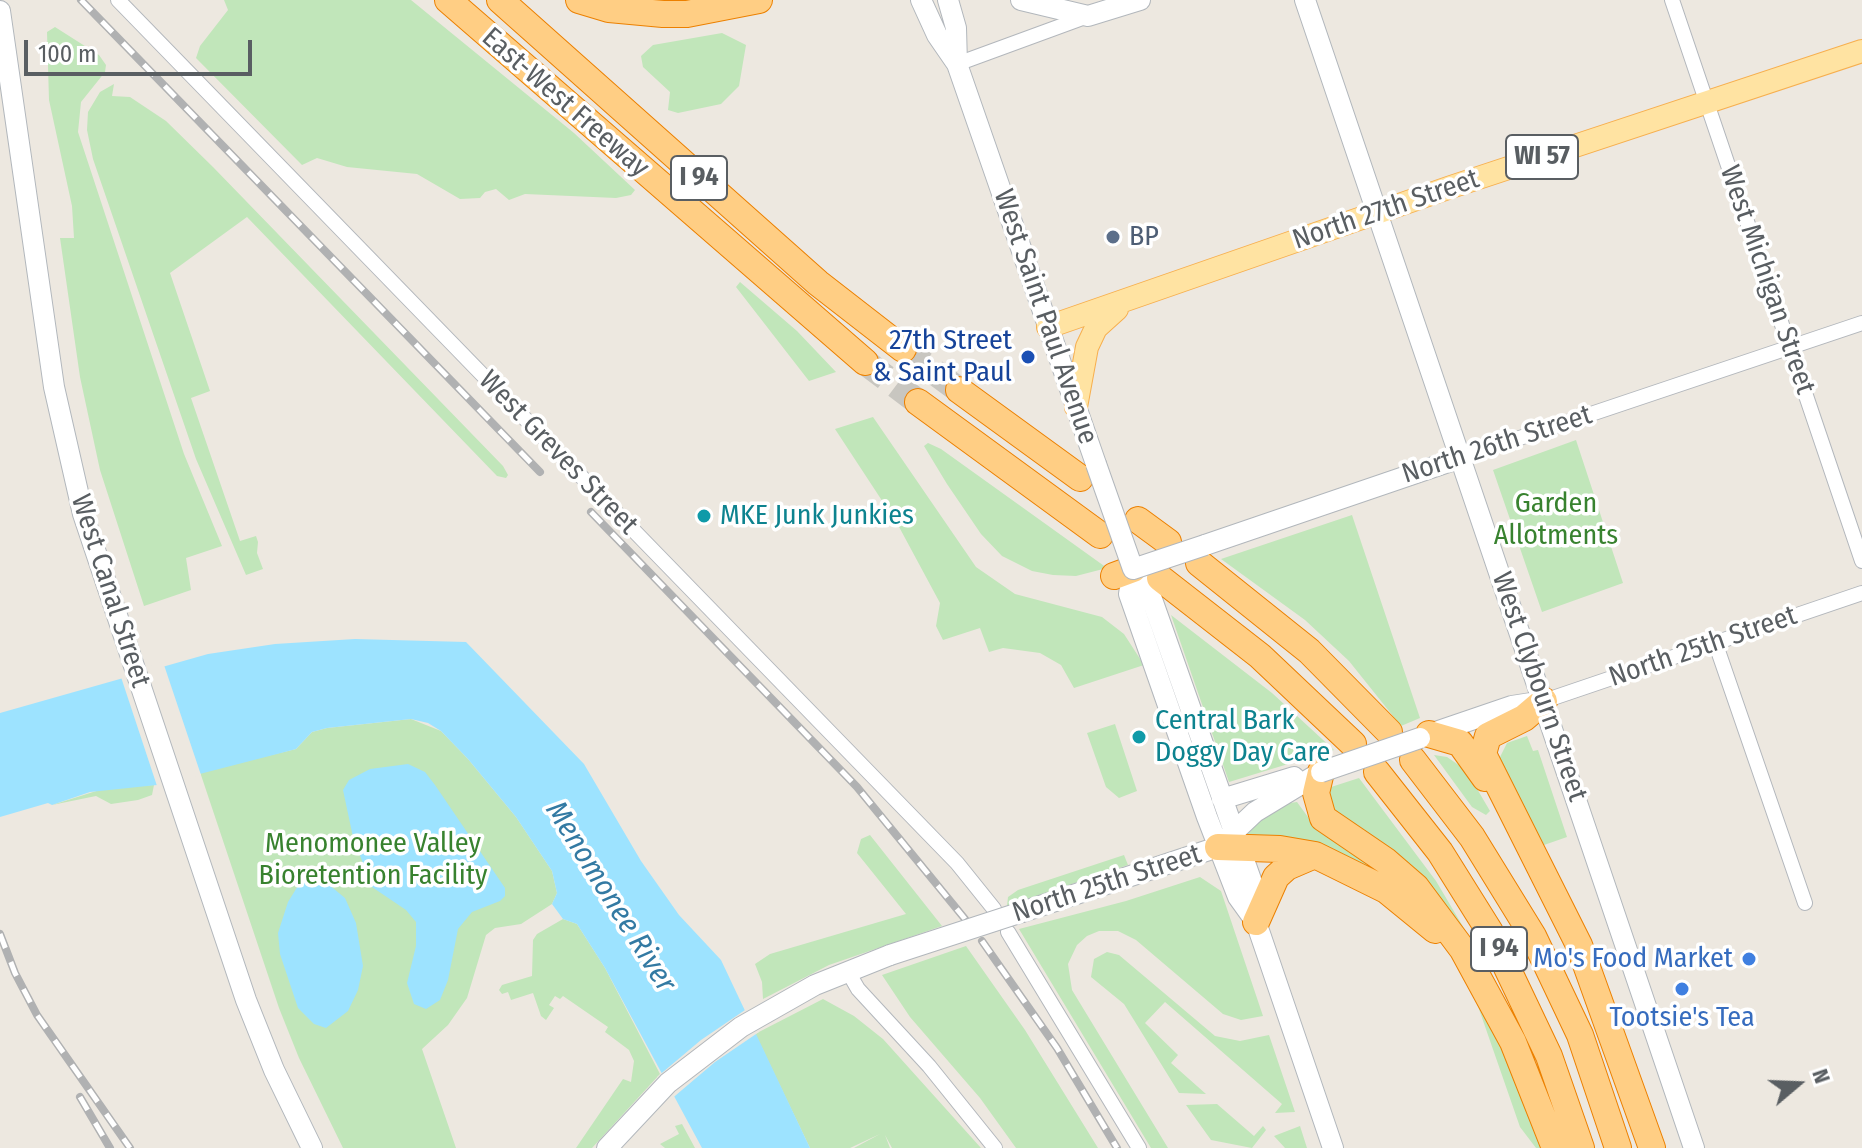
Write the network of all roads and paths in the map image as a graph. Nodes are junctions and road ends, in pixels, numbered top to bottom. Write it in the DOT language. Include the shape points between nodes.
graph roads {
  1 [pos="118,0"];
  2 [pos="448,0"];
  3 [pos="500,0"];
  4 [pos="579,0"];
  5 [pos="759,0"];
  6 [pos="921,0"];
  7 [pos="948,0"];
  8 [pos="1021,0"];
  9 [pos="1140,0"];
  10 [pos="1305,0"];
  11 [pos="1672,0"];
  12 [pos="0,11"];
  13 [pos="1088,16"];
  14 [pos="1862,51"];
  15 [pos="957,64"];
  16 [pos="1707,102"];
  17 [pos="1377,212"];
  18 [pos="1125,301"];
  19 [pos="1862,323"];
  20 [pos="1048,327"];
  21 [pos="1790,347"];
  22 [pos="903,349"];
  23 [pos="865,362"];
  24 [pos="959,390"];
  25 [pos="918,402"];
  26 [pos="1076,407"];
  27 [pos="1460,458"];
  28 [pos="1088,471"];
  29 [pos="1138,520"];
  30 [pos="1100,535"];
  31 [pos="1168,542"];
  32 [pos="1202,554"];
  33 [pos="1862,561"];
  34 [pos="1126,578"];
  35 [pos="1160,578"];
  36 [pos="1862,593"];
  37 [pos="1715,642"];
  38 [pos="1544,701"];
  39 [pos="1389,732"];
  40 [pos="1353,744"];
  41 [pos="1420,744"];
  42 [pos="1321,772"];
  43 [pos="1377,772"];
  44 [pos="1222,799"];
  45 [pos="1513,816"];
  46 [pos="1230,842"];
  47 [pos="1315,855"];
  48 [pos="1805,903"];
  49 [pos="994,909"];
  50 [pos="1256,922"];
  51 [pos="1008,932"];
  52 [pos="847,970"];
  53 [pos="1487,995"];
  54 [pos="312,1148"];
  55 [pos="607,1148"];
  56 [pos="995,1148"];
  57 [pos="1139,1148"];
  58 [pos="1333,1148"];
  59 [pos="1555,1148"];
  60 [pos="1581,1148"];
  61 [pos="1618,1148"];
  62 [pos="1652,1148"];
  63 [pos="1694,1148"];
  1 -- 49 [label="street, West Greves Street" via="957,863"];
  2 -- 23 [label="highway, East-West Freeway / I 94"];
  3 -- 22 [label="highway, East-West Freeway / I 94" via="818,283"];
  4 -- 5 [label="highway" via="609,9 687,14"];
  6 -- 15 [label="street, West Saint Paul Avenue"];
  7 -- 15 [label="street, West Saint Paul Avenue" via="956,28"];
  8 -- 13 [label="street"];
  9 -- 13 [label="street"];
  10 -- 17 [label="street, West Clybourn Street"];
  11 -- 16 [label="street, West Michigan Street"];
  12 -- 54 [label="street, West Canal Street" via="50,361 83,514 264,1047"];
  13 -- 15 [label="street"];
  14 -- 16 [label="main road, North 27th Street / WI 57"];
  15 -- 20 [label="street, West Saint Paul Avenue"];
  16 -- 17 [label="main road, North 27th Street / WI 57"];
  16 -- 21 [label="street, West Michigan Street"];
  17 -- 18 [label="main road, North 27th Street / WI 57"];
  17 -- 27 [label="street, West Clybourn Street"];
  18 -- 20 [label="main road, North 27th Street / WI 57"];
  18 -- 26 [label="main road" via="1090,338"];
  19 -- 21 [label="street, North 26th Street"];
  20 -- 26 [label="street, West Saint Paul Avenue"];
  21 -- 27 [label="street, North 26th Street"];
  21 -- 33 [label="street, West Michigan Street"];
  24 -- 28 [label="highway"];
  25 -- 30 [label="highway"];
  26 -- 28 [label="street, West Saint Paul Avenue"];
  27 -- 32 [label="street, North 26th Street"];
  27 -- 38 [label="street, West Clybourn Street"];
  28 -- 34 [label="street, West Saint Paul Avenue, bridge"];
  29 -- 31 [label="highway"];
  32 -- 34 [label="street, North 26th Street, bridge"];
  32 -- 39 [label="highway"];
  34 -- 44 [label="street, West Saint Paul Avenue" via="1148,588"];
  34 -- 46 [label="street, West Saint Paul Avenue"];
  35 -- 40 [label="highway" via="1270,664"];
  36 -- 37 [label="street, North 25th Street"];
  37 -- 38 [label="street, North 25th Street"];
  37 -- 48 [label="street"];
  38 -- 41 [label="street, North 25th Street" via="1512,706"];
  38 -- 45 [label="highway" via="1483,743 1487,764"];
  38 -- 63 [label="street, West Clybourn Street"];
  41 -- 42 [label="street, North 25th Street, bridge"];
  41 -- 45 [label="highway" via="1460,743"];
  41 -- 61 [label="highway, I 94" via="1533,936 1580,1035"];
  42 -- 44 [label="street"];
  42 -- 46 [label="street, North 25th Street" via="1280,794"];
  42 -- 53 [label="highway" via="1316,801 1323,818 1416,887 1450,929"];
  43 -- 60 [label="highway, I 94" via="1440,852 1490,932 1549,1056"];
  44 -- 46 [label="street, West Saint Paul Avenue"];
  45 -- 62 [label="highway" via="1579,945"];
  46 -- 47 [label="highway"];
  46 -- 50 [label="street, West Saint Paul Avenue" via="1238,897"];
  46 -- 52 [label="street, North 25th Street, bridge"];
  47 -- 50 [label="highway" via="1287,867 1271,883"];
  47 -- 53 [label="highway" via="1358,873 1416,912 1451,946"];
  50 -- 58 [label="street, West Saint Paul Avenue"];
  51 -- 57 [label="street"];
  52 -- 55 [label="street, North 25th Street" via="779,1003 705,1052 645,1104"];
  52 -- 56 [label="street" via="864,997"];
  53 -- 59 [label="highway" via="1531,1084"];
}
